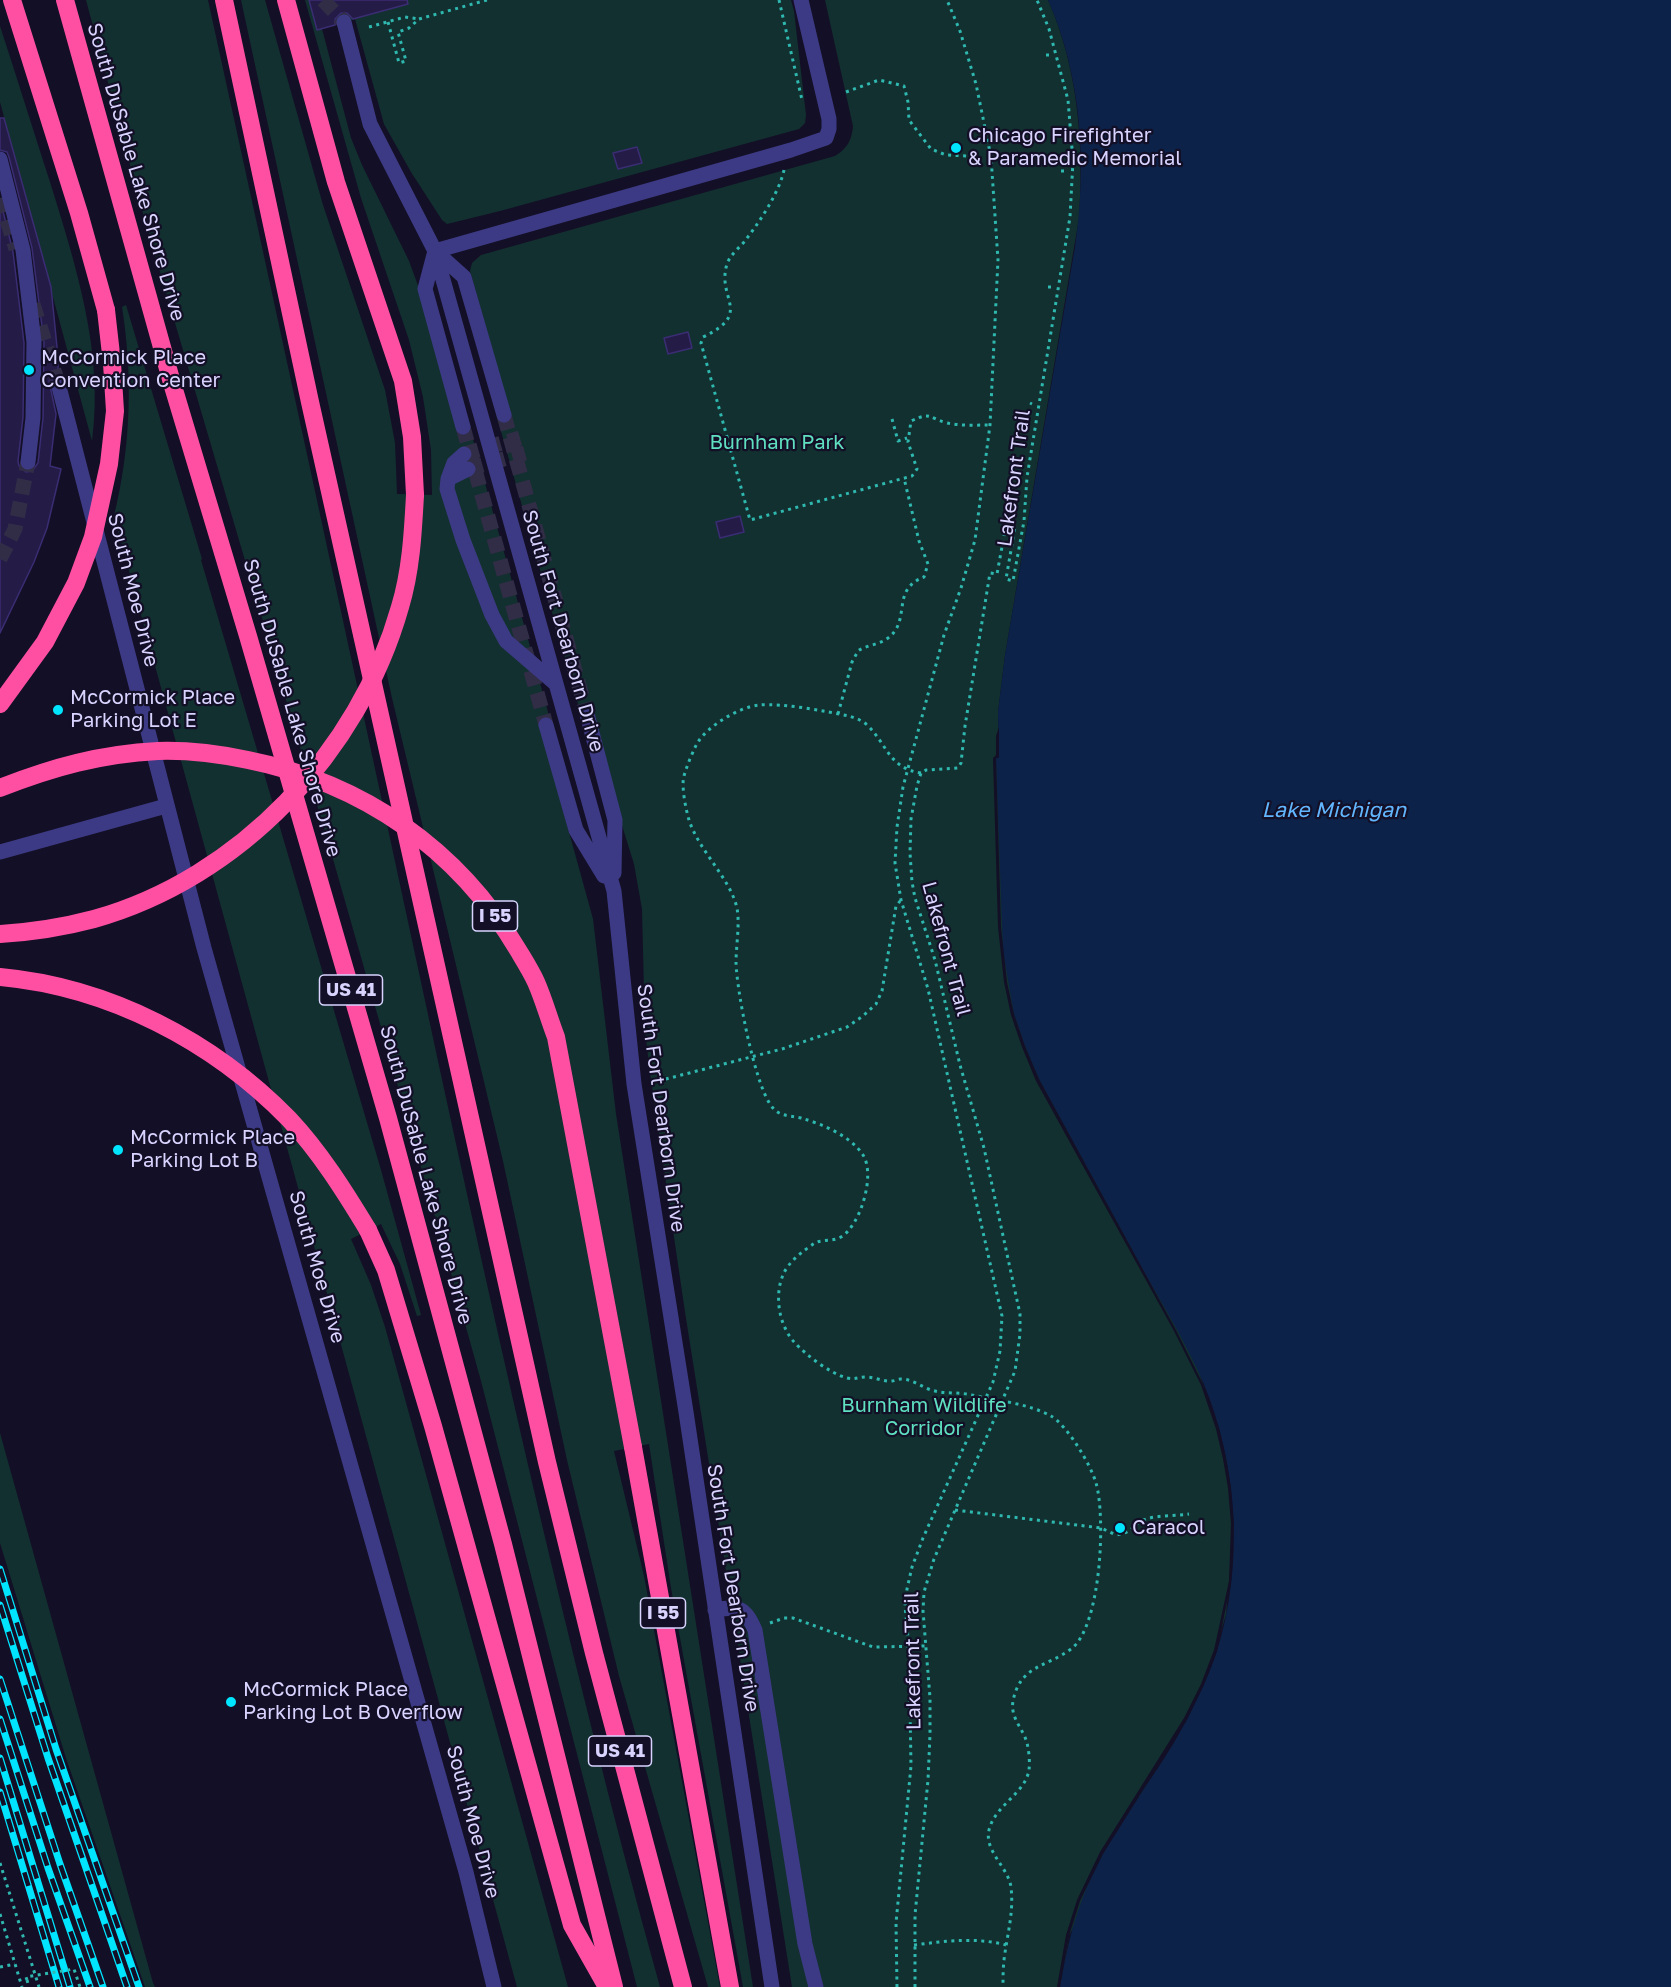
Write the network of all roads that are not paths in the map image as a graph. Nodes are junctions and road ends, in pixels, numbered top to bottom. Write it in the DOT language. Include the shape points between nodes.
graph roads {
  1 [pos="12,0"];
  2 [pos="65,0"];
  3 [pos="224,0"];
  4 [pos="286,0"];
  5 [pos="801,0"];
  6 [pos="344,22"];
  7 [pos="0,159"];
  8 [pos="435,251"];
  9 [pos="58,383"];
  10 [pos="504,415"];
  11 [pos="463,427"];
  12 [pos="464,454"];
  13 [pos="28,462"];
  14 [pos="468,469"];
  15 [pos="448,479"];
  16 [pos="556,684"];
  17 [pos="0,704"];
  18 [pos="587,714"];
  19 [pos="546,725"];
  20 [pos="0,788"];
  21 [pos="166,806"];
  22 [pos="0,852"];
  23 [pos="614,891"];
  24 [pos="0,934"];
  25 [pos="0,977"];
  26 [pos="715,1610"];
  27 [pos="494,1987"];
  28 [pos="607,1987"];
  29 [pos="614,1987"];
  30 [pos="682,1987"];
  31 [pos="730,1987"];
  32 [pos="772,1987"];
  33 [pos="816,1987"];
  1 -- 17 [label="highway, bridge" via="106,310 115,411 109,464 93,537 76,583 45,642"];
  2 -- 29 [label="highway, South DuSable Lake Shore Drive / US 41" via="172,383 388,1118 503,1544"];
  3 -- 30 [label="highway, US 41" via="547,1462"];
  4 -- 24 [label="highway, bridge" via="336,182 403,381 412,437 415,495 413,542 400,607 359,706 334,744 302,785 231,851 132,906 94,919"];
  5 -- 8 [label="street" via="827,111 826,138"];
  6 -- 8 [label="street" via="370,124"];
  7 -- 13 [label="street" via="23,250 33,333 33,418"];
  8 -- 10 [label="street" via="464,277"];
  8 -- 11 [label="street" via="425,289"];
  8 -- 16 [label="street, South Fort Dearborn Drive"];
  9 -- 21 [label="street, South Moe Drive"];
  12 -- 15 [label="street" via="454,464"];
  14 -- 15 [label="street"];
  15 -- 16 [label="street" via="447,489 459,530 496,623 506,641"];
  16 -- 23 [label="street, South Fort Dearborn Drive"];
  18 -- 23 [label="street" via="615,820"];
  19 -- 23 [label="street" via="576,830"];
  20 -- 31 [label="highway, I 55, bridge" via="84,760 160,751 235,757 302,773 384,812 423,840 467,880 505,928 535,980 556,1037"];
  21 -- 22 [label="street"];
  21 -- 27 [label="street, South Moe Drive" via="466,1872"];
  23 -- 26 [label="street, South Fort Dearborn Drive" via="634,1084"];
  25 -- 28 [label="highway, bridge" via="60,987 114,1003 162,1024 209,1052 252,1084 290,1120 324,1162 368,1230 387,1270 430,1415 572,1925"];
  26 -- 32 [label="street, South Fort Dearborn Drive"];
  26 -- 33 [label="street" via="741,1609 755,1629 805,1944"];
}
